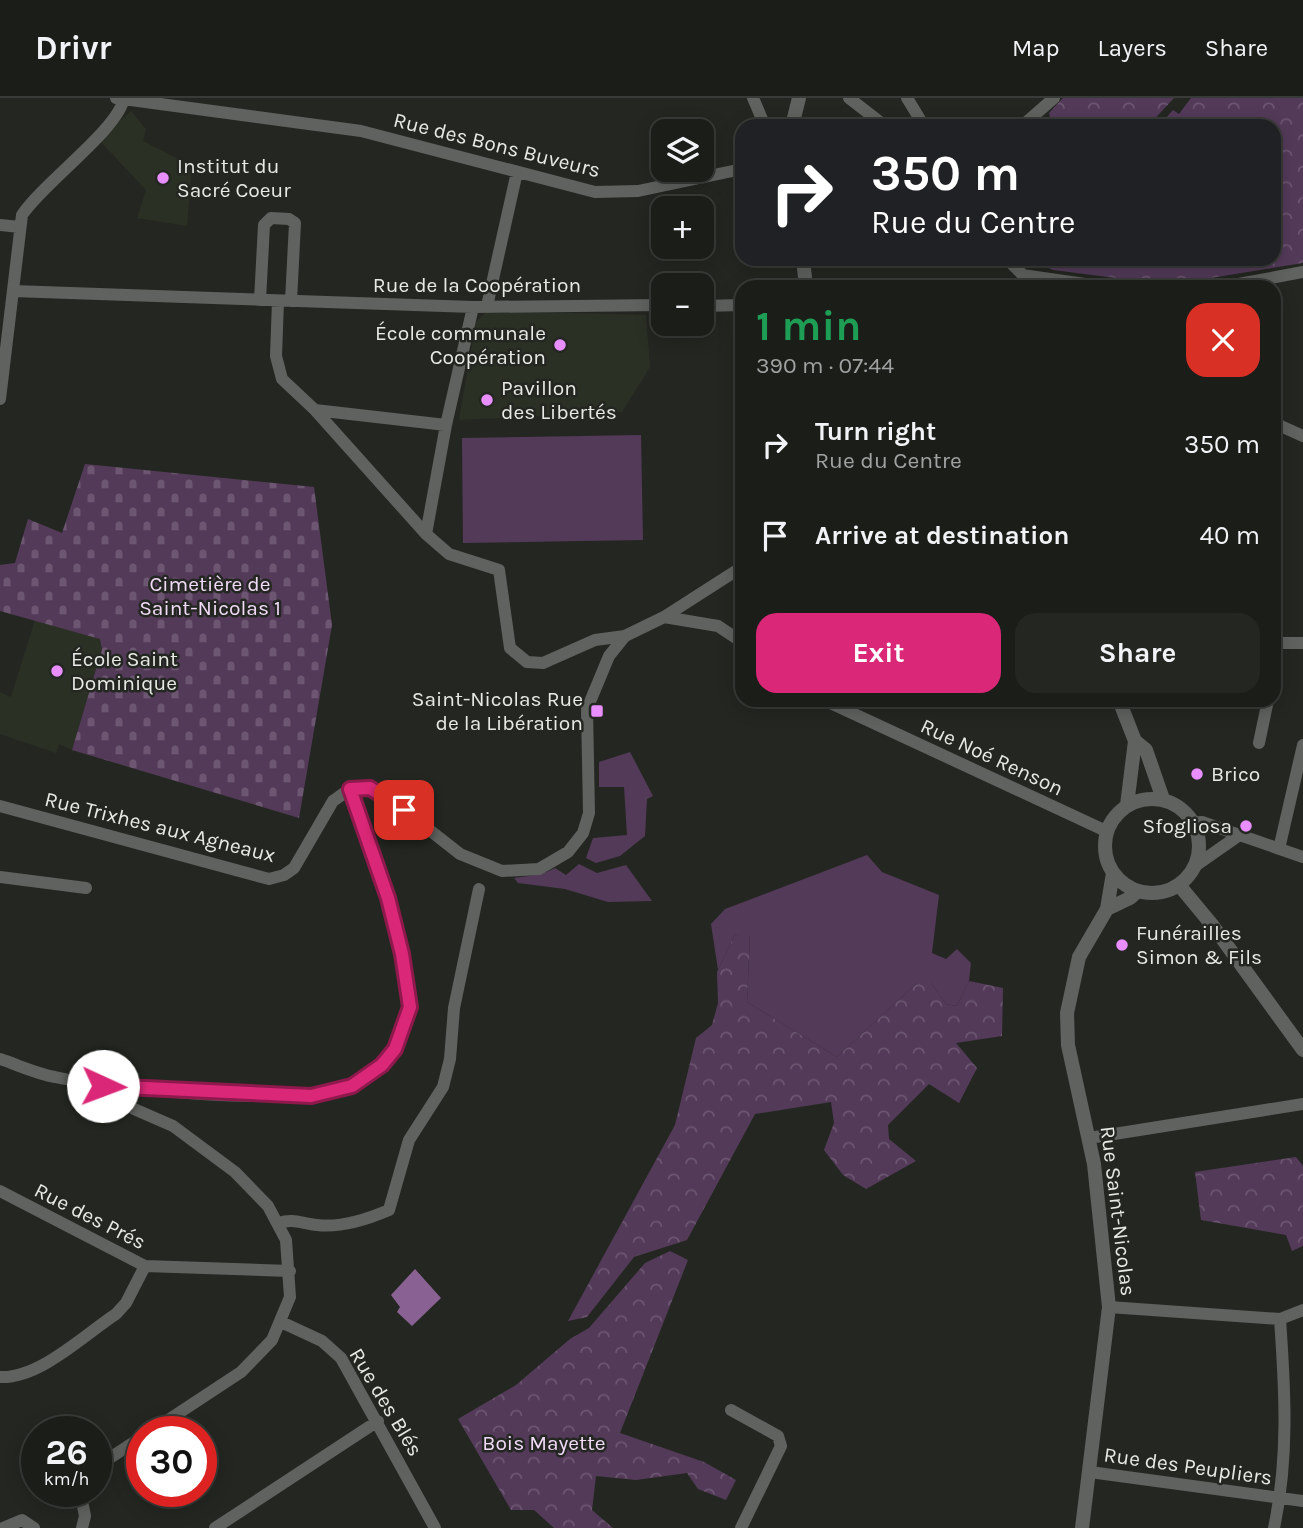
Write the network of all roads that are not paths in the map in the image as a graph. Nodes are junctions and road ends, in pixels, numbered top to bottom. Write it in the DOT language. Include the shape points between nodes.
graph roads {
  1 [pos="121,98"];
  2 [pos="753,98"];
  3 [pos="799,98"];
  4 [pos="849,98"];
  5 [pos="907,98"];
  6 [pos="1054,98"];
  7 [pos="762,119"];
  8 [pos="794,119"];
  9 [pos="876,119"];
  10 [pos="919,119"];
  11 [pos="1031,119"];
  12 [pos="735,170"];
  13 [pos="517,172"];
  14 [pos="0,225"];
  15 [pos="20,227"];
  16 [pos="1014,266"];
  17 [pos="1303,272"];
  18 [pos="1022,275"];
  19 [pos="1027,280"];
  20 [pos="1057,280"];
  21 [pos="1260,280"];
  22 [pos="13,291"];
  23 [pos="260,300"];
  24 [pos="278,301"];
  25 [pos="291,301"];
  26 [pos="735,305"];
  27 [pos="651,306"];
  28 [pos="714,306"];
  29 [pos="480,307"];
  30 [pos="0,398"];
  31 [pos="316,410"];
  32 [pos="446,425"];
  33 [pos="1281,426"];
  34 [pos="1303,436"];
  35 [pos="426,534"];
  36 [pos="735,571"];
  37 [pos="664,617"];
  38 [pos="625,636"];
  39 [pos="735,637"];
  40 [pos="1281,643"];
  41 [pos="1303,643"];
  42 [pos="839,707"];
  43 [pos="1122,707"];
  44 [pos="1267,707"];
  45 [pos="1135,741"];
  46 [pos="1259,743"];
  47 [pos="1303,745"];
  48 [pos="350,789"];
  49 [pos="1163,799"];
  50 [pos="1127,805"];
  51 [pos="0,806"];
  52 [pos="1193,823"];
  53 [pos="1106,831"];
  54 [pos="1238,836"];
  55 [pos="1279,849"];
  56 [pos="1303,857"];
  57 [pos="1195,866"];
  58 [pos="1113,873"];
  59 [pos="0,877"];
  60 [pos="1179,885"];
  61 [pos="86,888"];
  62 [pos="479,890"];
  63 [pos="1138,891"];
  64 [pos="1107,909"];
  65 [pos="1303,1050"];
  66 [pos="0,1059"];
  67 [pos="103,1086"];
  68 [pos="1303,1104"];
  69 [pos="1089,1139"];
  70 [pos="0,1191"];
  71 [pos="279,1223"];
  72 [pos="145,1266"];
  73 [pos="290,1271"];
  74 [pos="1109,1307"];
  75 [pos="1303,1310"];
  76 [pos="1280,1319"];
  77 [pos="281,1322"];
  78 [pos="0,1377"];
  79 [pos="731,1410"];
  80 [pos="174,1416"];
  81 [pos="378,1421"];
  82 [pos="1090,1472"];
  83 [pos="1280,1498"];
  84 [pos="1303,1501"];
  85 [pos="83,1507"];
  86 [pos="433,1527"];
  87 [pos="3,1528"];
  88 [pos="34,1528"];
  89 [pos="82,1528"];
  90 [pos="215,1528"];
  91 [pos="741,1528"];
  92 [pos="1082,1528"];
  93 [pos="1274,1528"];
  1 -- 13 [label="street, Rue des Bons Buveurs" via="361,131"];
  1 -- 15 [label="street" via="122,107 100,133 33,199"];
  2 -- 7 [label="street"];
  3 -- 8 [label="street"];
  4 -- 9 [label="street"];
  5 -- 10 [label="street"];
  6 -- 11 [label="street"];
  12 -- 13 [label="street, Rue des Bons Buveurs" via="624,192 595,192"];
  13 -- 29 [label="street"];
  14 -- 15 [label="street"];
  15 -- 22 [label="street"];
  16 -- 18 [label="street"];
  17 -- 21 [label="street"];
  18 -- 19 [label="street"];
  18 -- 20 [label="street"];
  22 -- 23 [label="street, Rue de la Coopération"];
  22 -- 30 [label="street"];
  23 -- 24 [label="street, Rue de la Coopération"];
  23 -- 25 [label="street" via="264,225 271,218 295,223"];
  24 -- 25 [label="street, Rue de la Coopération"];
  24 -- 31 [label="street" via="276,356 282,379"];
  25 -- 29 [label="street, Rue de la Coopération"];
  26 -- 28 [label="street"];
  27 -- 29 [label="street, Rue de la Coopération"];
  29 -- 32 [label="street"];
  31 -- 32 [label="street"];
  31 -- 35 [label="street"];
  32 -- 35 [label="street"];
  33 -- 34 [label="street"];
  35 -- 38 [label="street" via="449,554 499,570 510,648 527,662 543,663 595,640"];
  36 -- 37 [label="street"];
  37 -- 38 [label="street"];
  37 -- 39 [label="street" via="718,626"];
  38 -- 48 [label="street" via="609,656 587,709 589,813 583,833 568,852 539,869 502,871 460,854 390,799 370,788"];
  40 -- 41 [label="street"];
  42 -- 53 [label="street, Rue Noé Renson"];
  43 -- 45 [label="street"];
  44 -- 46 [label="street"];
  45 -- 49 [label="street" via="1146,750"];
  45 -- 50 [label="street"];
  47 -- 55 [label="street"];
  48 -- 51 [label="street, Rue Trixhes aux Agneaux" via="333,801 294,868 284,876 270,878"];
  48 -- 67 [label="street" via="388,898 410,1007 395,1049 382,1065 352,1086 311,1096"];
  49 -- 50 [label="street" via="1144,798"];
  49 -- 52 [label="street" via="1181,808"];
  50 -- 53 [label="street"];
  52 -- 54 [label="street"];
  52 -- 57 [label="street" via="1199,837"];
  53 -- 58 [label="street" via="1104,846"];
  54 -- 55 [label="street"];
  54 -- 57 [label="street"];
  55 -- 56 [label="street"];
  57 -- 60 [label="street"];
  58 -- 63 [label="street"];
  58 -- 64 [label="street, Rue Saint-Nicolas"];
  59 -- 61 [label="street"];
  60 -- 63 [label="street" via="1152,893"];
  60 -- 65 [label="street"];
  62 -- 71 [label="street" via="443,1087 409,1140 388,1210 342,1224"];
  63 -- 64 [label="street, Rue Saint-Nicolas"];
  64 -- 69 [label="street, Rue Saint-Nicolas" via="1079,957 1067,1013 1069,1050"];
  66 -- 67 [label="street" via="51,1077"];
  67 -- 71 [label="street" via="134,1109 173,1126 235,1172"];
  68 -- 69 [label="street"];
  69 -- 74 [label="street, Rue Saint-Nicolas"];
  70 -- 72 [label="street, Rue des Prés"];
  71 -- 73 [label="street"];
  72 -- 73 [label="street, Rue des Prés"];
  72 -- 78 [label="street" via="116,1314 33,1370"];
  73 -- 77 [label="street" via="290,1297"];
  74 -- 76 [label="street"];
  74 -- 82 [label="street, Rue Saint-Nicolas"];
  75 -- 76 [label="street"];
  76 -- 83 [label="street" via="1286,1404"];
  77 -- 80 [label="street" via="272,1340 241,1372"];
  77 -- 81 [label="street, Rue des Blés" via="322,1341 341,1358"];
  79 -- 91 [label="street" via="778,1436 781,1446"];
  81 -- 86 [label="street, Rue des Blés"];
  81 -- 90 [label="street"];
  82 -- 83 [label="street, Rue des Peupliers"];
  82 -- 92 [label="street, Rue Saint-Nicolas"];
  83 -- 84 [label="street, Rue des Peupliers"];
  83 -- 93 [label="street"];
  85 -- 89 [label="street"];
  87 -- 88 [label="street" via="22,1520"];
}
